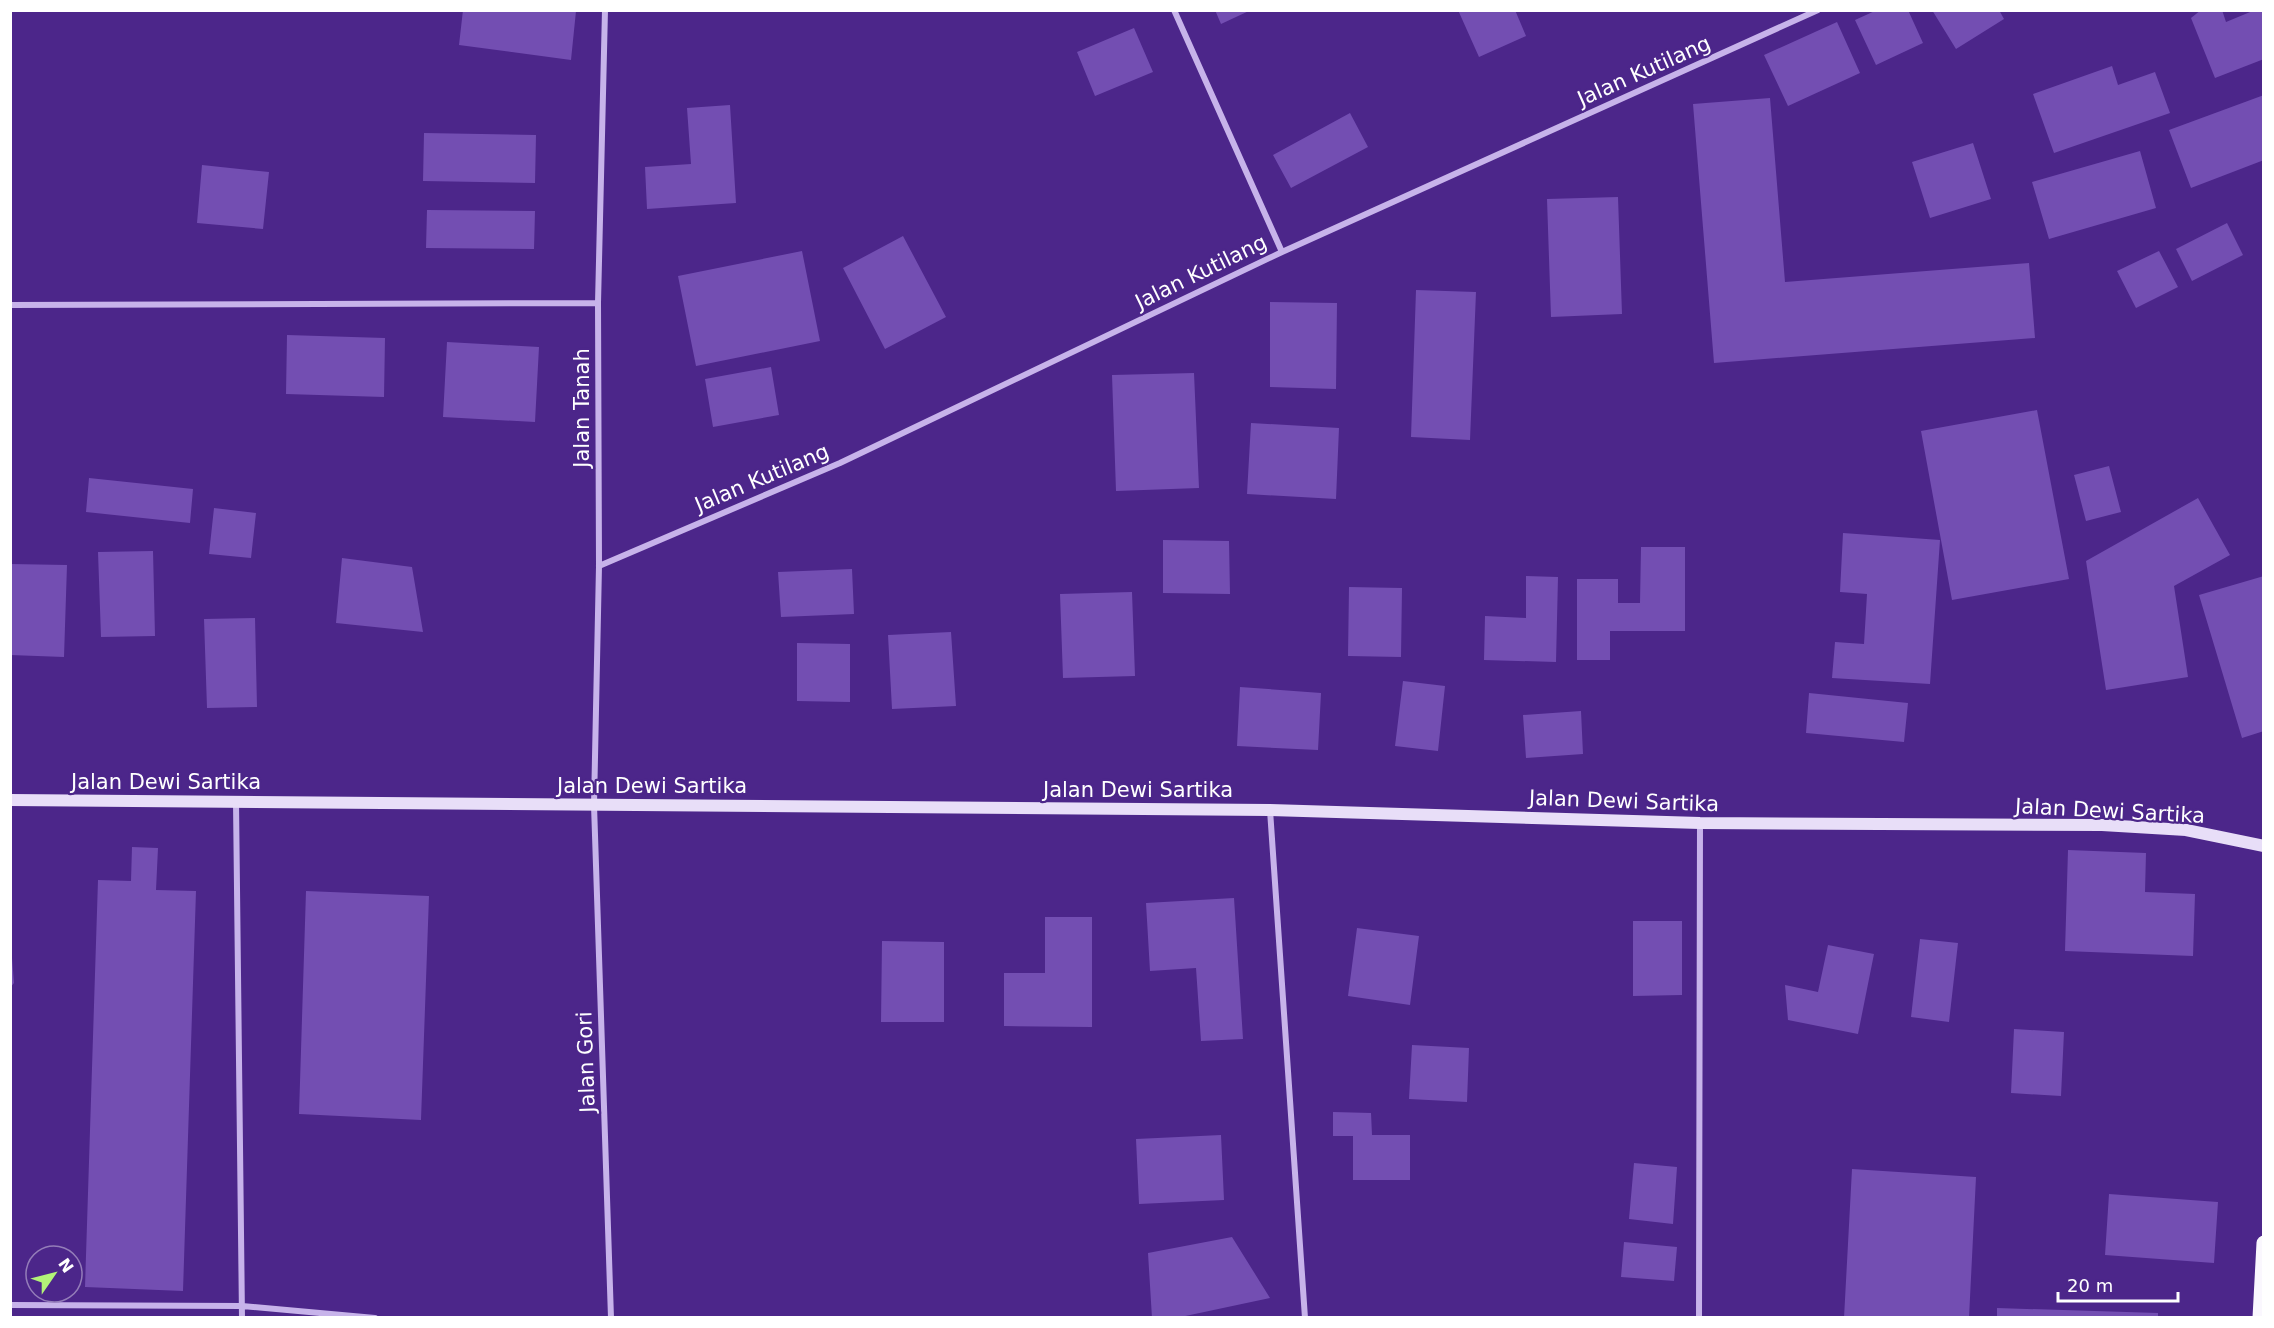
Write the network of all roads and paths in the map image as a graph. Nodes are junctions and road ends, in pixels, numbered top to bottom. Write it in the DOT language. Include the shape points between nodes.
graph roads {
  1 [pos="605,10"];
  2 [pos="1174,10"];
  3 [pos="1818,10"];
  4 [pos="1282,252"];
  5 [pos="598,303"];
  6 [pos="10,305"];
  7 [pos="599,566"];
  8 [pos="10,800"];
  9 [pos="236,802"];
  10 [pos="594,805"];
  11 [pos="1270,810"];
  12 [pos="1700,823"];
  13 [pos="2264,846"];
  14 [pos="2264,1243"];
  15 [pos="10,1305"];
  16 [pos="242,1306"];
  17 [pos="242,1317"];
  18 [pos="375,1317"];
  19 [pos="611,1317"];
  20 [pos="1305,1317"];
  21 [pos="1700,1317"];
  22 [pos="2260,1317"];
  1 -- 5 [label="street, Jalan Tanah"];
  2 -- 4 [label="street"];
  3 -- 4 [label="street, Jalan Kutilang"];
  4 -- 7 [label="street, Jalan Kutilang" via="840,463"];
  5 -- 6 [label="street"];
  5 -- 7 [label="street, Jalan Tanah"];
  7 -- 10 [label="street, Jalan Tanah"];
  8 -- 9 [label="main road, Jalan Dewi Sartika"];
  9 -- 10 [label="main road, Jalan Dewi Sartika"];
  9 -- 16 [label="street"];
  10 -- 11 [label="main road, Jalan Dewi Sartika"];
  10 -- 19 [label="street, Jalan Gori"];
  11 -- 12 [label="main road, Jalan Dewi Sartika"];
  11 -- 20 [label="street"];
  12 -- 13 [label="main road, Jalan Dewi Sartika" via="2102,825 2186,830"];
  12 -- 21 [label="street"];
  14 -- 22 [label="main road"];
  15 -- 16 [label="street"];
  16 -- 17 [label="street"];
  16 -- 18 [label="street"];
}
